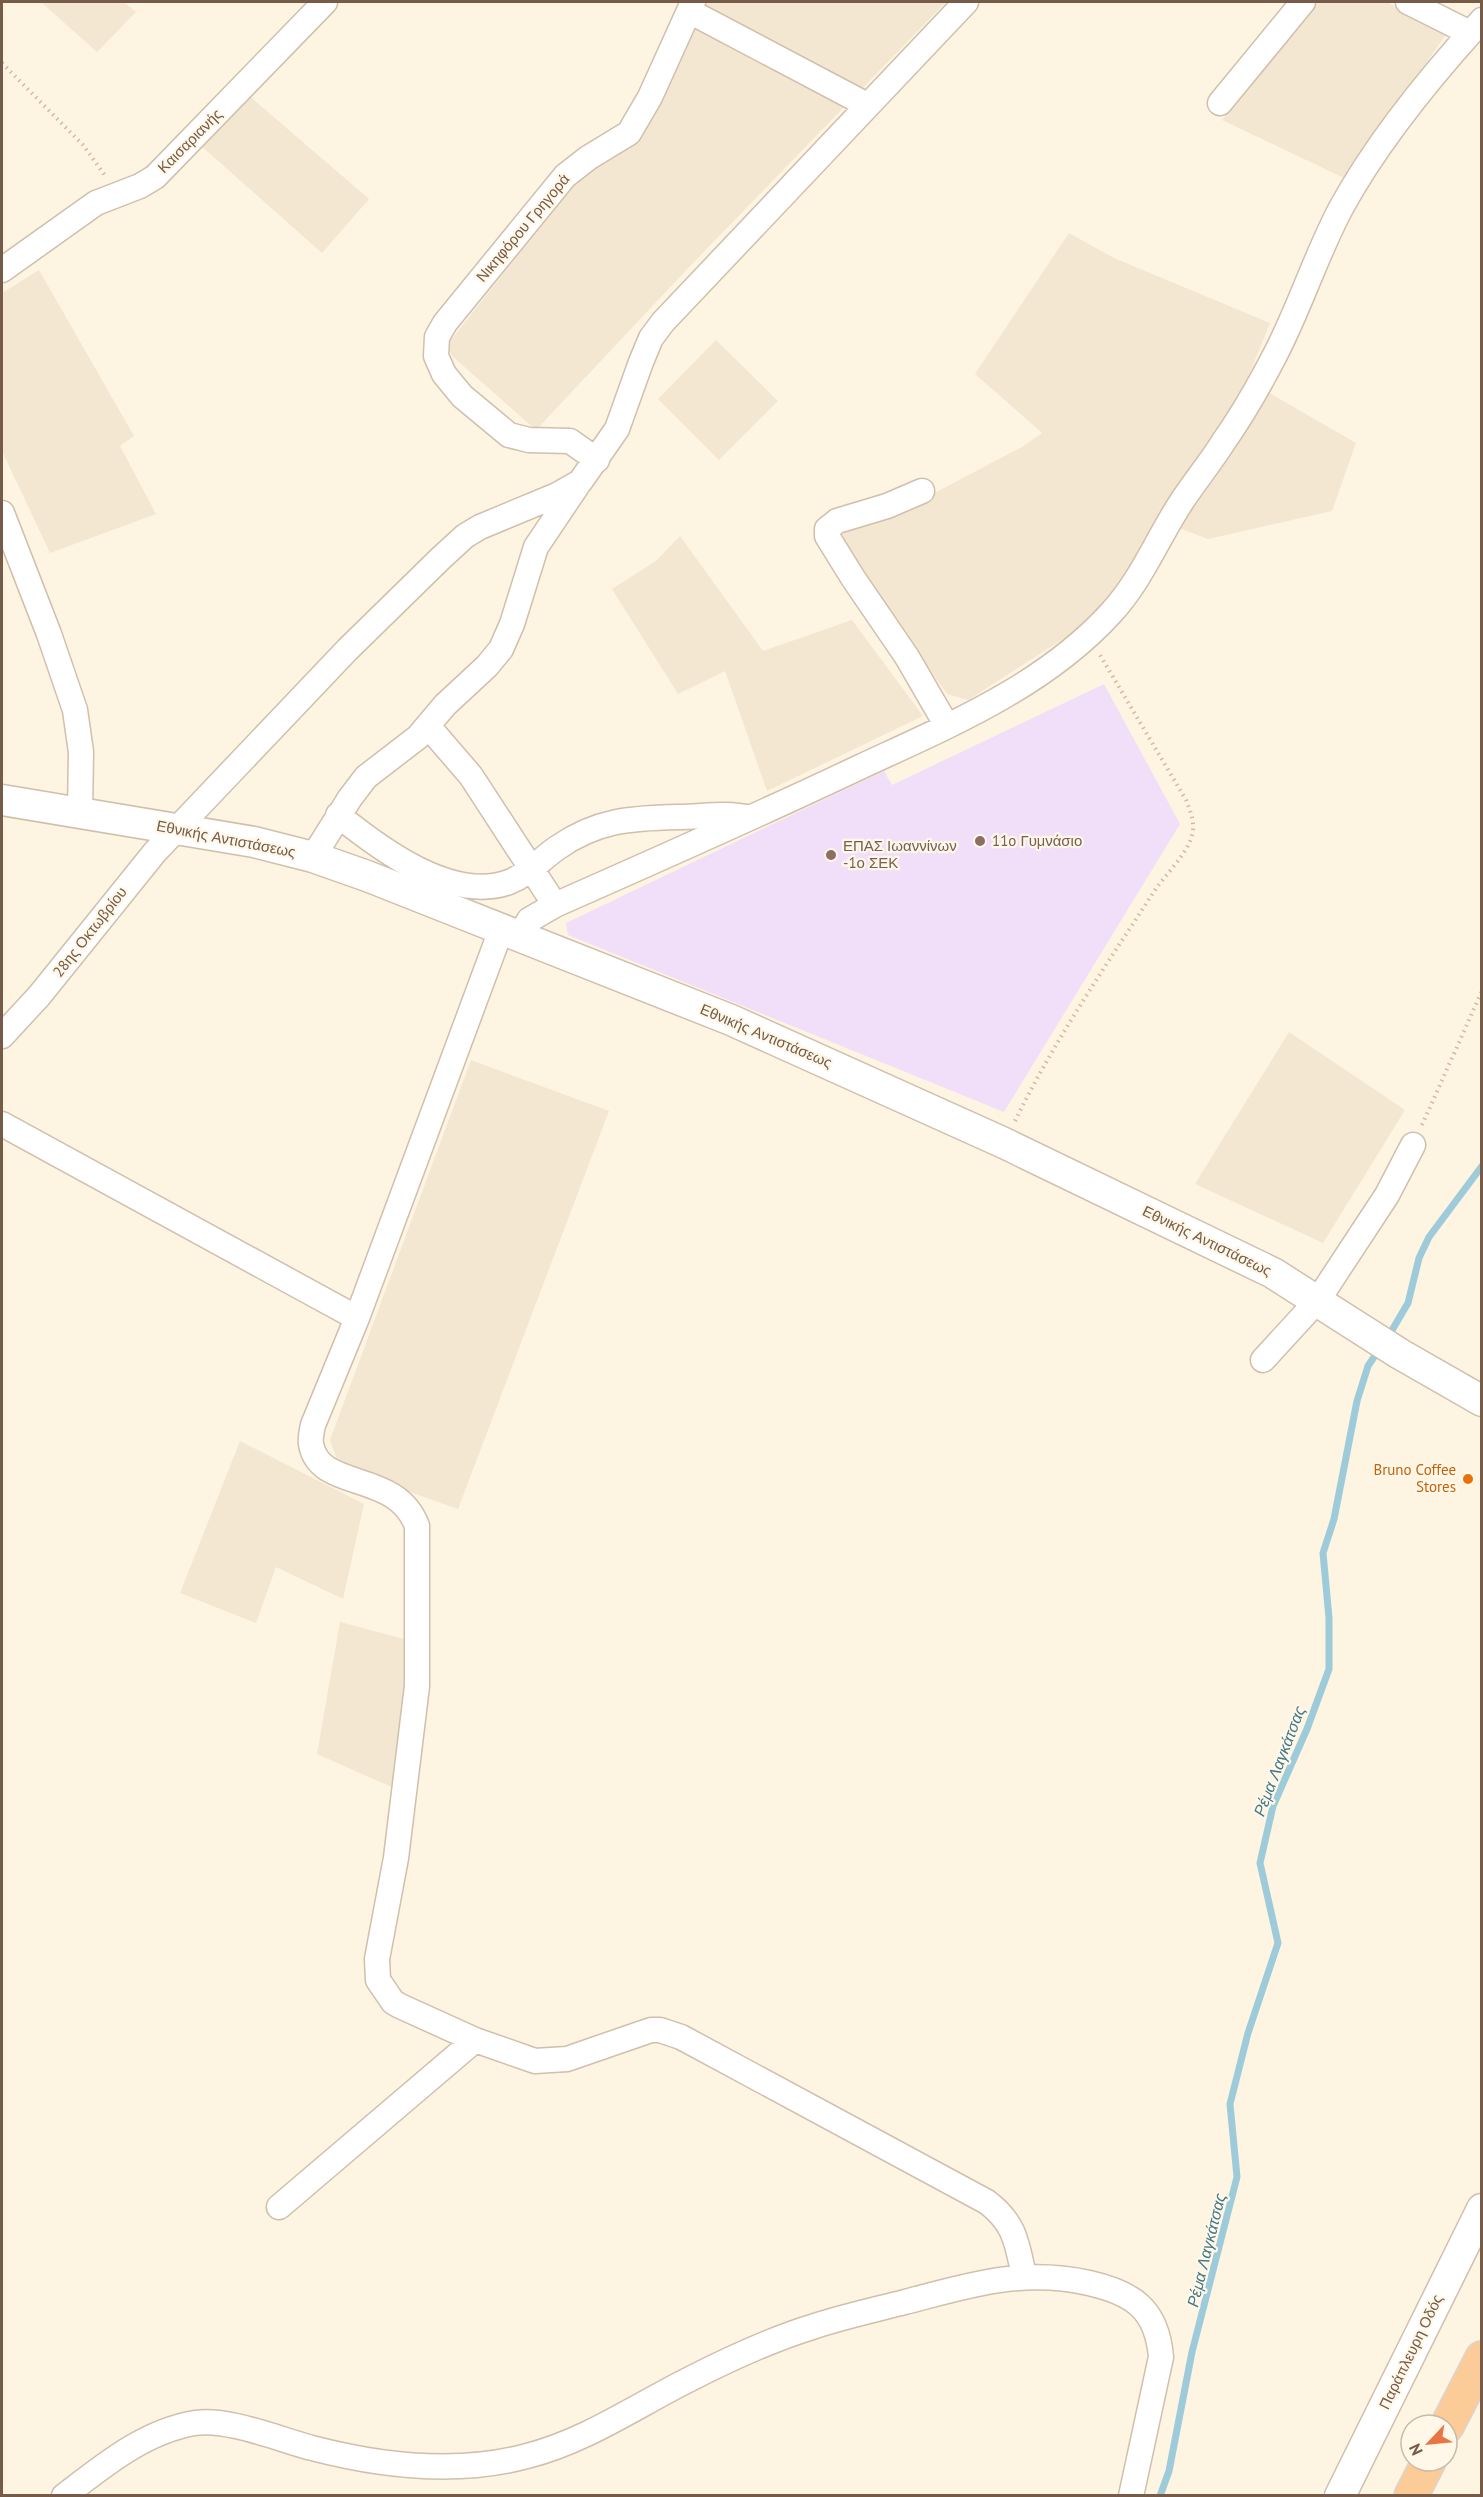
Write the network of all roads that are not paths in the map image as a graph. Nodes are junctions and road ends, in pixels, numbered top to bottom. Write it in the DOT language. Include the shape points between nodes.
graph roads {
  1 [pos="325,2"];
  2 [pos="966,2"];
  3 [pos="1303,2"];
  4 [pos="1408,2"];
  5 [pos="691,6"];
  6 [pos="1476,26"];
  7 [pos="1220,103"];
  8 [pos="867,105"];
  9 [pos="2,270"];
  10 [pos="597,460"];
  11 [pos="580,482"];
  12 [pos="922,491"];
  13 [pos="2,513"];
  14 [pos="428,726"];
  15 [pos="947,726"];
  16 [pos="2,800"];
  17 [pos="80,812"];
  18 [pos="338,815"];
  19 [pos="752,818"];
  20 [pos="178,829"];
  21 [pos="313,857"];
  22 [pos="531,869"];
  23 [pos="555,905"];
  24 [pos="510,933"];
  25 [pos="2,1036"];
  26 [pos="2,1124"];
  27 [pos="1413,1145"];
  28 [pos="1318,1300"];
  29 [pos="357,1318"];
  30 [pos="1263,1360"];
  31 [pos="1482,1401"];
  32 [pos="475,2040"];
  33 [pos="279,2207"];
  34 [pos="1482,2209"];
  35 [pos="1024,2276"];
  36 [pos="1482,2358"];
  37 [pos="1454,2413"];
  38 [pos="1423,2473"];
  39 [pos="64,2496"];
  40 [pos="1131,2496"];
  41 [pos="1340,2496"];
  42 [pos="1411,2496"];
  1 -- 9 [label="street, Καισαριανής" via="164,169 147,182 90,207"];
  2 -- 8 [label="street"];
  3 -- 7 [label="street"];
  4 -- 6 [label="street"];
  5 -- 8 [label="street"];
  5 -- 10 [label="street, Νικηφόρου Γρηγορά" via="650,98 629,133 565,176 445,323 436,345 439,365 454,387 509,435 529,440 570,441"];
  6 -- 15 [label="street" via="1407,110 1354,186 1255,392 1180,504 1133,586 1089,636 1020,687"];
  8 -- 10 [label="street" via="663,322 640,362 617,429"];
  10 -- 11 [label="street"];
  11 -- 14 [label="street" via="536,547 501,649"];
  11 -- 20 [label="street, 28ης Οκτωβρίου" via="465,536 347,651"];
  12 -- 15 [label="street" via="837,521 827,529 827,536 908,657"];
  13 -- 17 [label="street" via="75,710 81,752"];
  14 -- 18 [label="street" via="366,777"];
  14 -- 22 [label="street" via="471,776"];
  15 -- 19 [label="street"];
  16 -- 17 [label="street, Εθνικής Αντιστάσεως"];
  17 -- 20 [label="street, Εθνικής Αντιστάσεως"];
  18 -- 21 [label="street"];
  18 -- 22 [label="street" via="389,854 455,883 472,887 499,885"];
  19 -- 22 [label="street" via="728,814 616,821 573,838"];
  19 -- 23 [label="street"];
  20 -- 21 [label="street, Εθνικής Αντιστάσεως"];
  20 -- 25 [label="street, 28ης Οκτωβρίου" via="139,870"];
  21 -- 24 [label="street, Εθνικής Αντιστάσεως"];
  22 -- 23 [label="street"];
  23 -- 24 [label="street"];
  24 -- 28 [label="street, Εθνικής Αντιστάσεως" via="731,1020 1004,1143 1244,1258"];
  24 -- 29 [label="street"];
  26 -- 29 [label="street"];
  27 -- 28 [label="street" via="1387,1195"];
  28 -- 30 [label="street"];
  28 -- 31 [label="street, Εθνικής Αντιστάσεως" via="1363,1332"];
  29 -- 32 [label="street" via="313,1425 311,1443 325,1467 385,1490 400,1500 417,1526 418,1551 417,1686 396,1858 376,1972 393,2002"];
  32 -- 33 [label="street"];
  32 -- 35 [label="street" via="522,2058 552,2061 651,2030 681,2037 987,2202 1009,2222"];
  34 -- 41 [label="street, Παράπλευρη Οδός"];
  35 -- 39 [label="street" via="979,2283 812,2326 690,2379 593,2432 516,2459 420,2467 316,2449 208,2422 178,2426 147,2439"];
  35 -- 40 [label="street" via="1111,2288 1129,2296 1154,2322 1161,2357"];
  36 -- 37 [label="highway"];
  38 -- 42 [label="highway"];
}
